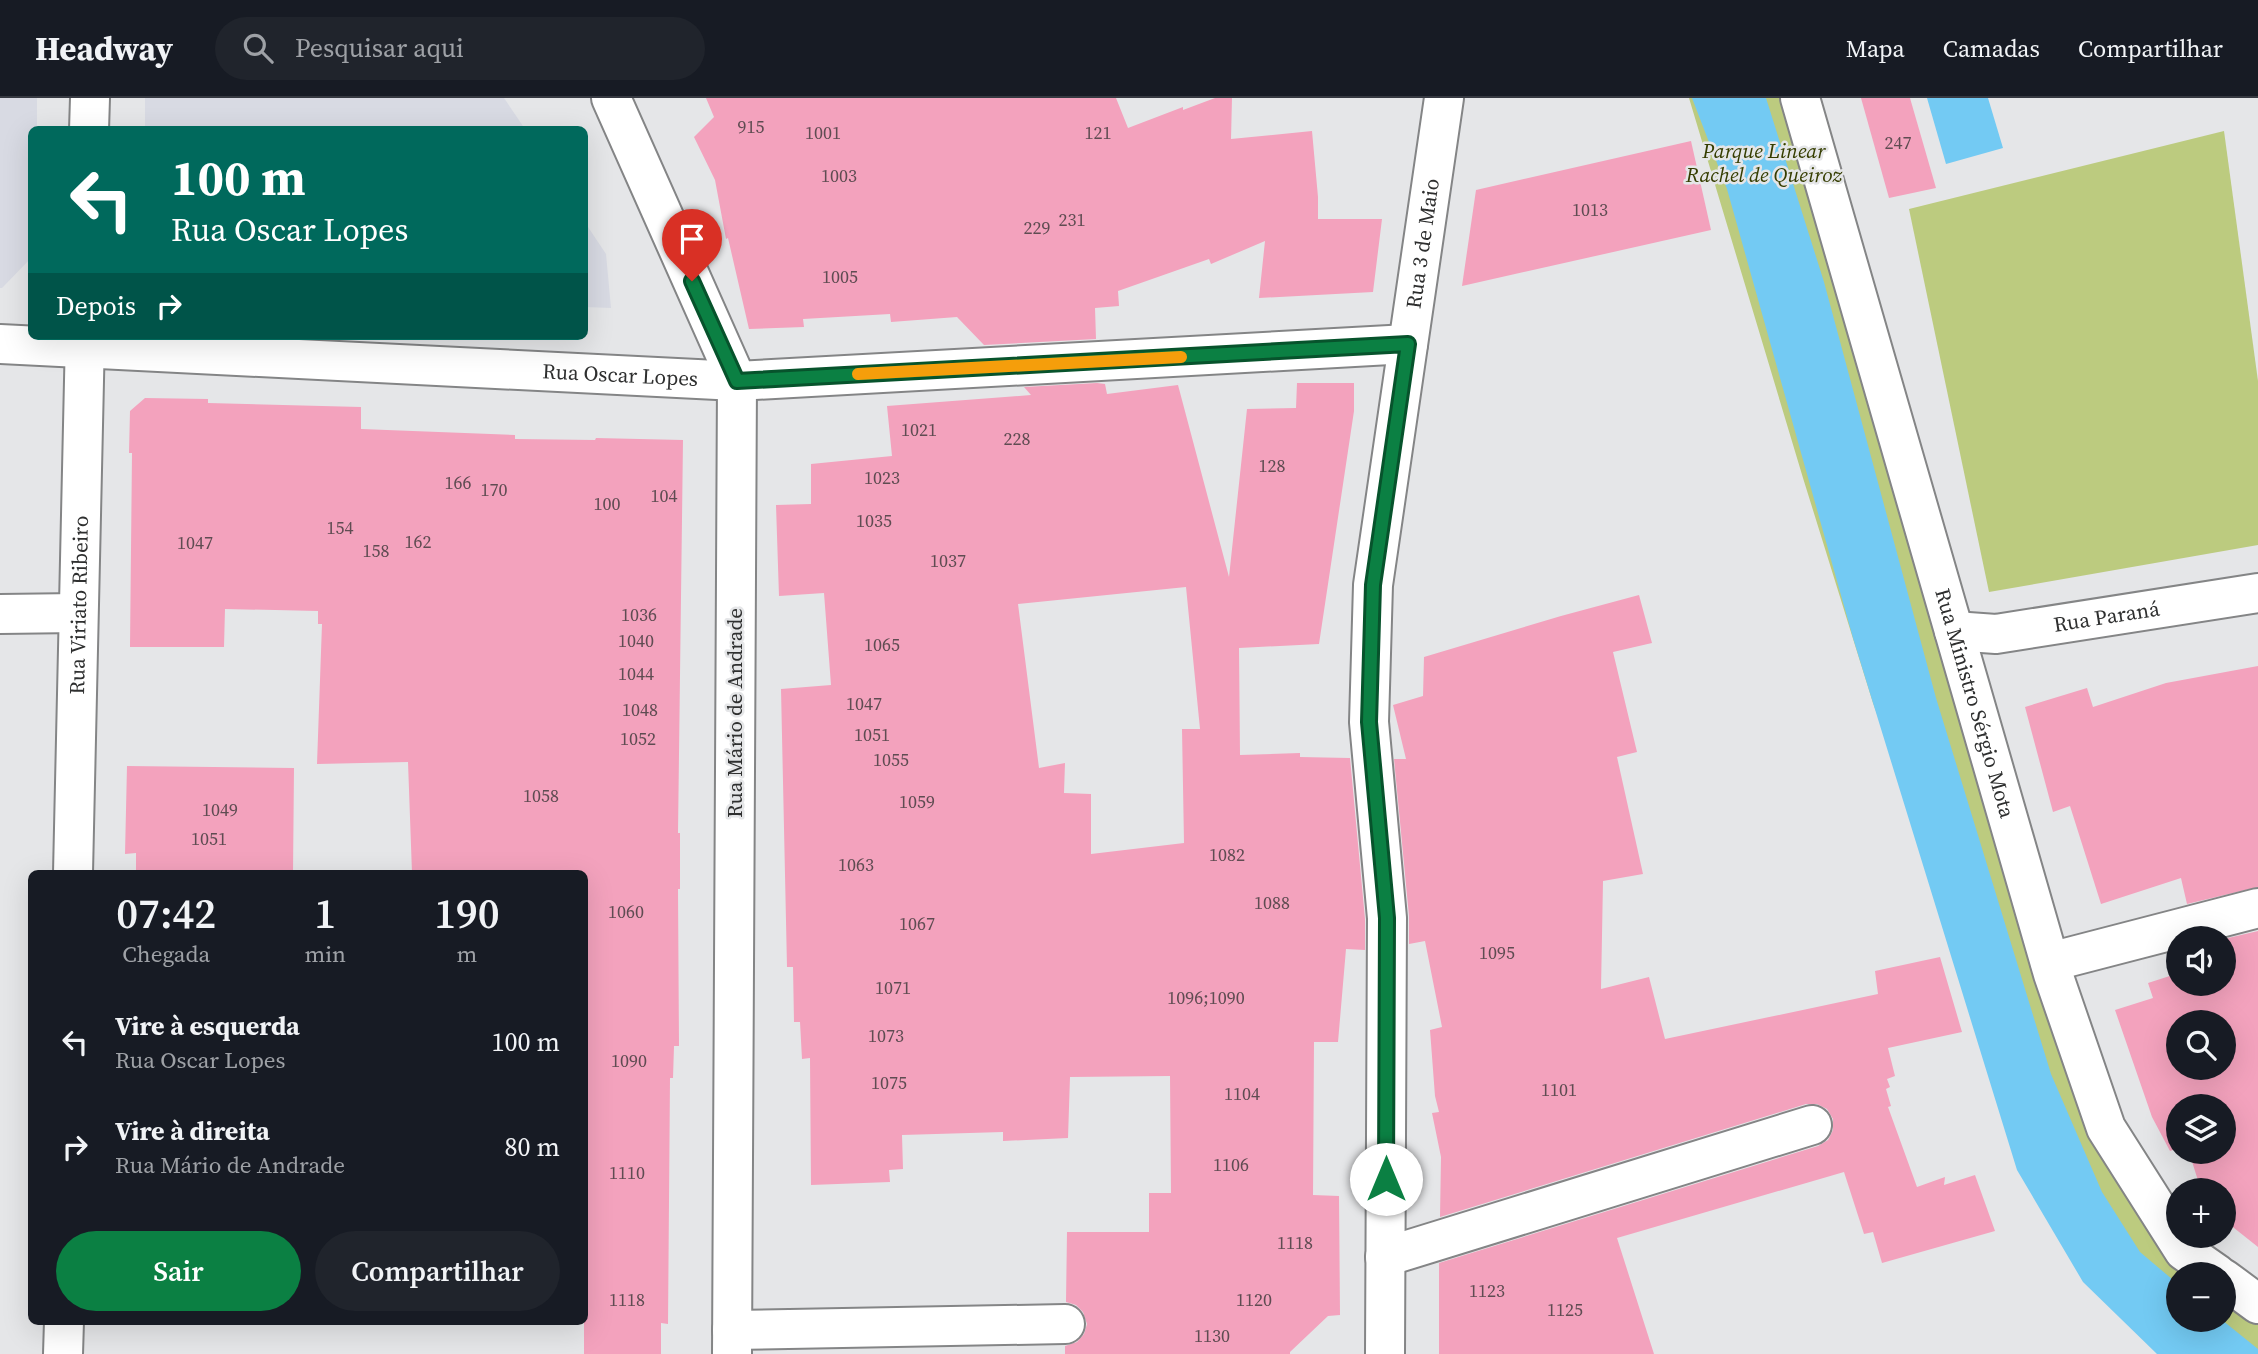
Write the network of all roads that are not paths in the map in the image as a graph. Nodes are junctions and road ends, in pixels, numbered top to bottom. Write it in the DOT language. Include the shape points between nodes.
graph roads {
  1 [pos="90,98"];
  2 [pos="611,98"];
  3 [pos="1444,98"];
  4 [pos="1800,98"];
  5 [pos="89,126"];
  6 [pos="84,341"];
  7 [pos="0,344"];
  8 [pos="1408,344"];
  9 [pos="737,381"];
  10 [pos="2258,593"];
  11 [pos="78,613"];
  12 [pos="0,614"];
  13 [pos="1954,631"];
  14 [pos="73,870"];
  15 [pos="2258,908"];
  16 [pos="2050,962"];
  17 [pos="1812,1125"];
  18 [pos="1385,1257"];
  19 [pos="2239,1286"];
  20 [pos="1065,1324"];
  21 [pos="64,1325"];
  22 [pos="732,1342"];
  23 [pos="63,1354"];
  24 [pos="1385,1354"];
  1 -- 5 [label="street"];
  2 -- 9 [label="street, Rua Mário de Andrade"];
  3 -- 8 [label="street, Rua 3 de Maio"];
  4 -- 13 [label="street, Rua Ministro Sérgio Mota"];
  6 -- 7 [label="street, Rua Oscar Lopes"];
  6 -- 9 [label="street, Rua Oscar Lopes"];
  6 -- 11 [label="street, Rua Viriato Ribeiro"];
  8 -- 9 [label="street, Rua Oscar Lopes"];
  8 -- 18 [label="street, Rua 3 de Maio" via="1373,585 1369,722 1387,918"];
  9 -- 22 [label="street, Rua Mário de Andrade"];
  10 -- 13 [label="street, Rua Paraná" via="1996,634"];
  11 -- 12 [label="street"];
  11 -- 14 [label="street, Rua Viriato Ribeiro"];
  13 -- 16 [label="street, Rua Ministro Sérgio Mota"];
  15 -- 16 [label="street"];
  16 -- 19 [label="street, Rua Ministro Sérgio Mota" via="2106,1128 2185,1251"];
  17 -- 18 [label="street"];
  18 -- 24 [label="street, Rua 3 de Maio"];
  20 -- 22 [label="street"];
  21 -- 23 [label="street"];
}
